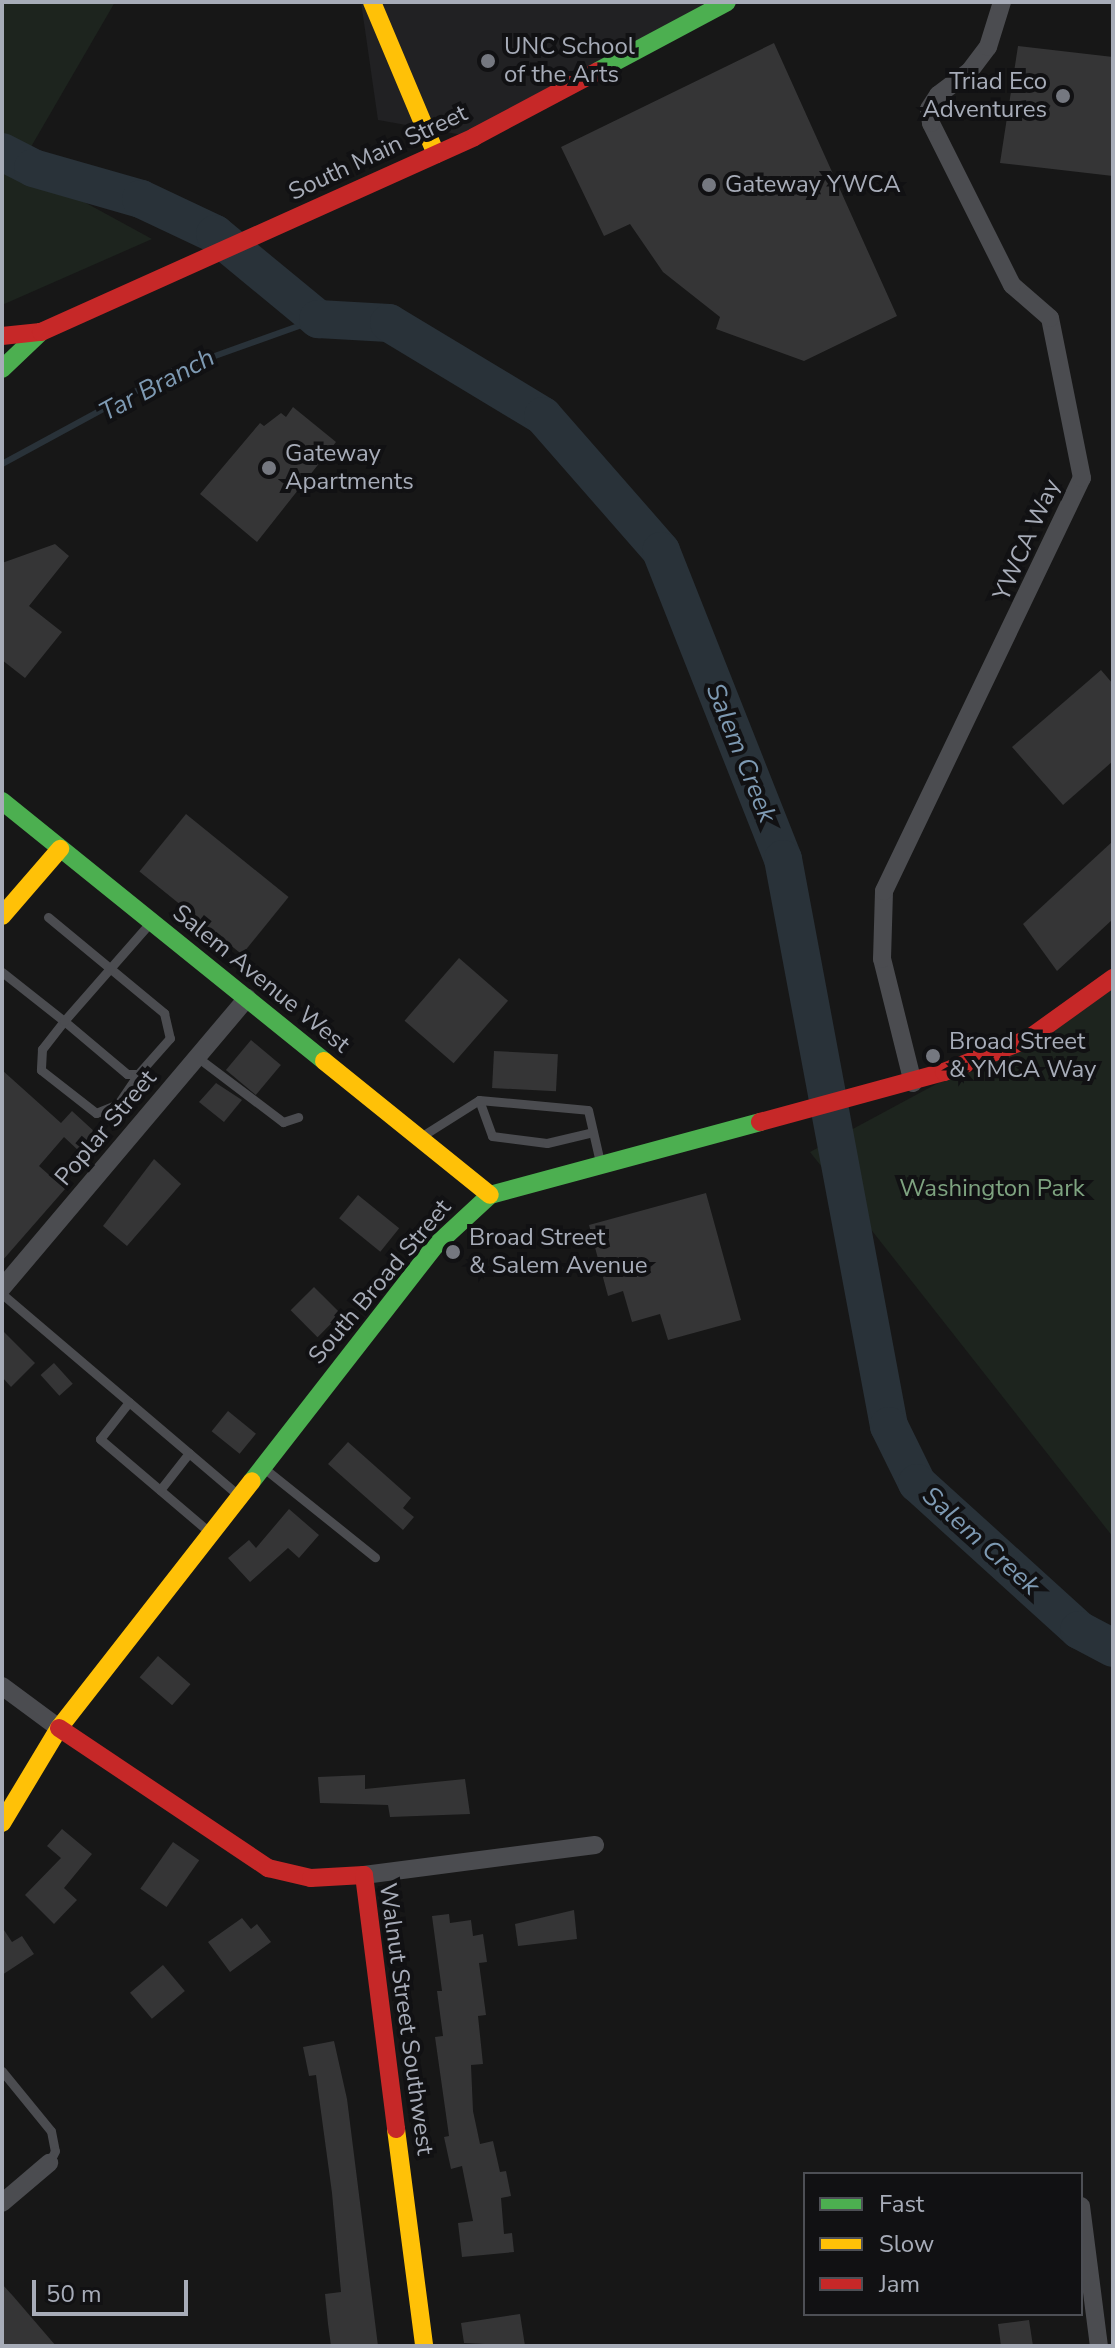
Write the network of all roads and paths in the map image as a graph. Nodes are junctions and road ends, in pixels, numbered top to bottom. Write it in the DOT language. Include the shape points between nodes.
graph roads {
  1 [pos="372,2"];
  2 [pos="727,2"];
  3 [pos="1002,2"];
  4 [pos="436,154"];
  5 [pos="41,332"];
  6 [pos="2,336"];
  7 [pos="2,369"];
  8 [pos="2,801"];
  9 [pos="60,849"];
  10 [pos="4,911"];
  11 [pos="48,917"];
  12 [pos="151,921"];
  13 [pos="111,967"];
  14 [pos="3,975"];
  15 [pos="1113,978"];
  16 [pos="247,998"];
  17 [pos="64,1021"];
  18 [pos="197,1057"];
  19 [pos="138,1074"];
  20 [pos="913,1083"];
  21 [pos="479,1100"];
  22 [pos="298,1117"];
  23 [pos="593,1132"];
  24 [pos="420,1138"];
  25 [pos="600,1165"];
  26 [pos="490,1195"];
  27 [pos="2,1291"];
  28 [pos="129,1402"];
  29 [pos="189,1453"];
  30 [pos="262,1467"];
  31 [pos="160,1490"];
  32 [pos="240,1496"];
  33 [pos="211,1533"];
  34 [pos="375,1557"];
  35 [pos="2,1686"];
  36 [pos="59,1728"];
  37 [pos="2,1823"];
  38 [pos="595,1845"];
  39 [pos="364,1875"];
  40 [pos="2,2071"];
  41 [pos="49,2163"];
  42 [pos="2,2203"];
  43 [pos="1083,2222"];
  44 [pos="424,2346"];
  45 [pos="1099,2346"];
  1 -- 4 [label="street"];
  2 -- 4 [label="street, South Main Street"];
  3 -- 20 [label="street, YWCA Way" via="988,47 969,72 938,95 929,109 931,123 1012,285 1050,318 1082,478 884,891 882,959"];
  4 -- 5 [label="street, South Main Street"];
  5 -- 6 [label="street, South Main Street"];
  5 -- 7 [label="street, South Main Street"];
  8 -- 9 [label="street, Salem Avenue West"];
  9 -- 10 [label="street"];
  9 -- 12 [label="street, Salem Avenue West"];
  11 -- 13 [label="lane"];
  12 -- 13 [label="lane"];
  12 -- 16 [label="street, Salem Avenue West"];
  13 -- 17 [label="lane"];
  13 -- 19 [label="lane" via="164,1013 168,1025 170,1038"];
  14 -- 17 [label="lane"];
  15 -- 20 [label="street, South Broad Street" via="1028,1039"];
  16 -- 18 [label="street, Poplar Street"];
  16 -- 24 [label="street, Salem Avenue West"];
  17 -- 19 [label="lane" via="127,1074"];
  17 -- 19 [label="lane" via="39,1060 47,1079 84,1110 108,1111 137,1084"];
  18 -- 22 [label="lane" via="283,1122"];
  18 -- 27 [label="street, Poplar Street"];
  20 -- 25 [label="street, South Broad Street"];
  21 -- 23 [label="lane" via="588,1110"];
  21 -- 23 [label="lane" via="492,1136 547,1143"];
  21 -- 24 [label="lane"];
  23 -- 25 [label="lane"];
  24 -- 26 [label="street, Salem Avenue West"];
  25 -- 26 [label="street, South Broad Street"];
  26 -- 30 [label="street, South Broad Street" via="435,1246"];
  27 -- 28 [label="lane"];
  28 -- 29 [label="lane"];
  28 -- 31 [label="lane" via="100,1439"];
  29 -- 31 [label="lane"];
  29 -- 32 [label="lane"];
  30 -- 32 [label="street, South Broad Street"];
  30 -- 34 [label="lane"];
  31 -- 33 [label="lane"];
  32 -- 33 [label="street, South Broad Street"];
  33 -- 36 [label="street, South Broad Street"];
  35 -- 36 [label="street, Walnut Street Southwest"];
  36 -- 37 [label="street, South Broad Street"];
  36 -- 39 [label="street, Walnut Street Southwest" via="268,1868 311,1878"];
  38 -- 39 [label="street"];
  39 -- 44 [label="street, Walnut Street Southwest"];
  40 -- 41 [label="lane" via="51,2131 55,2151"];
  41 -- 42 [label="street"];
  43 -- 45 [label="street"];
}
